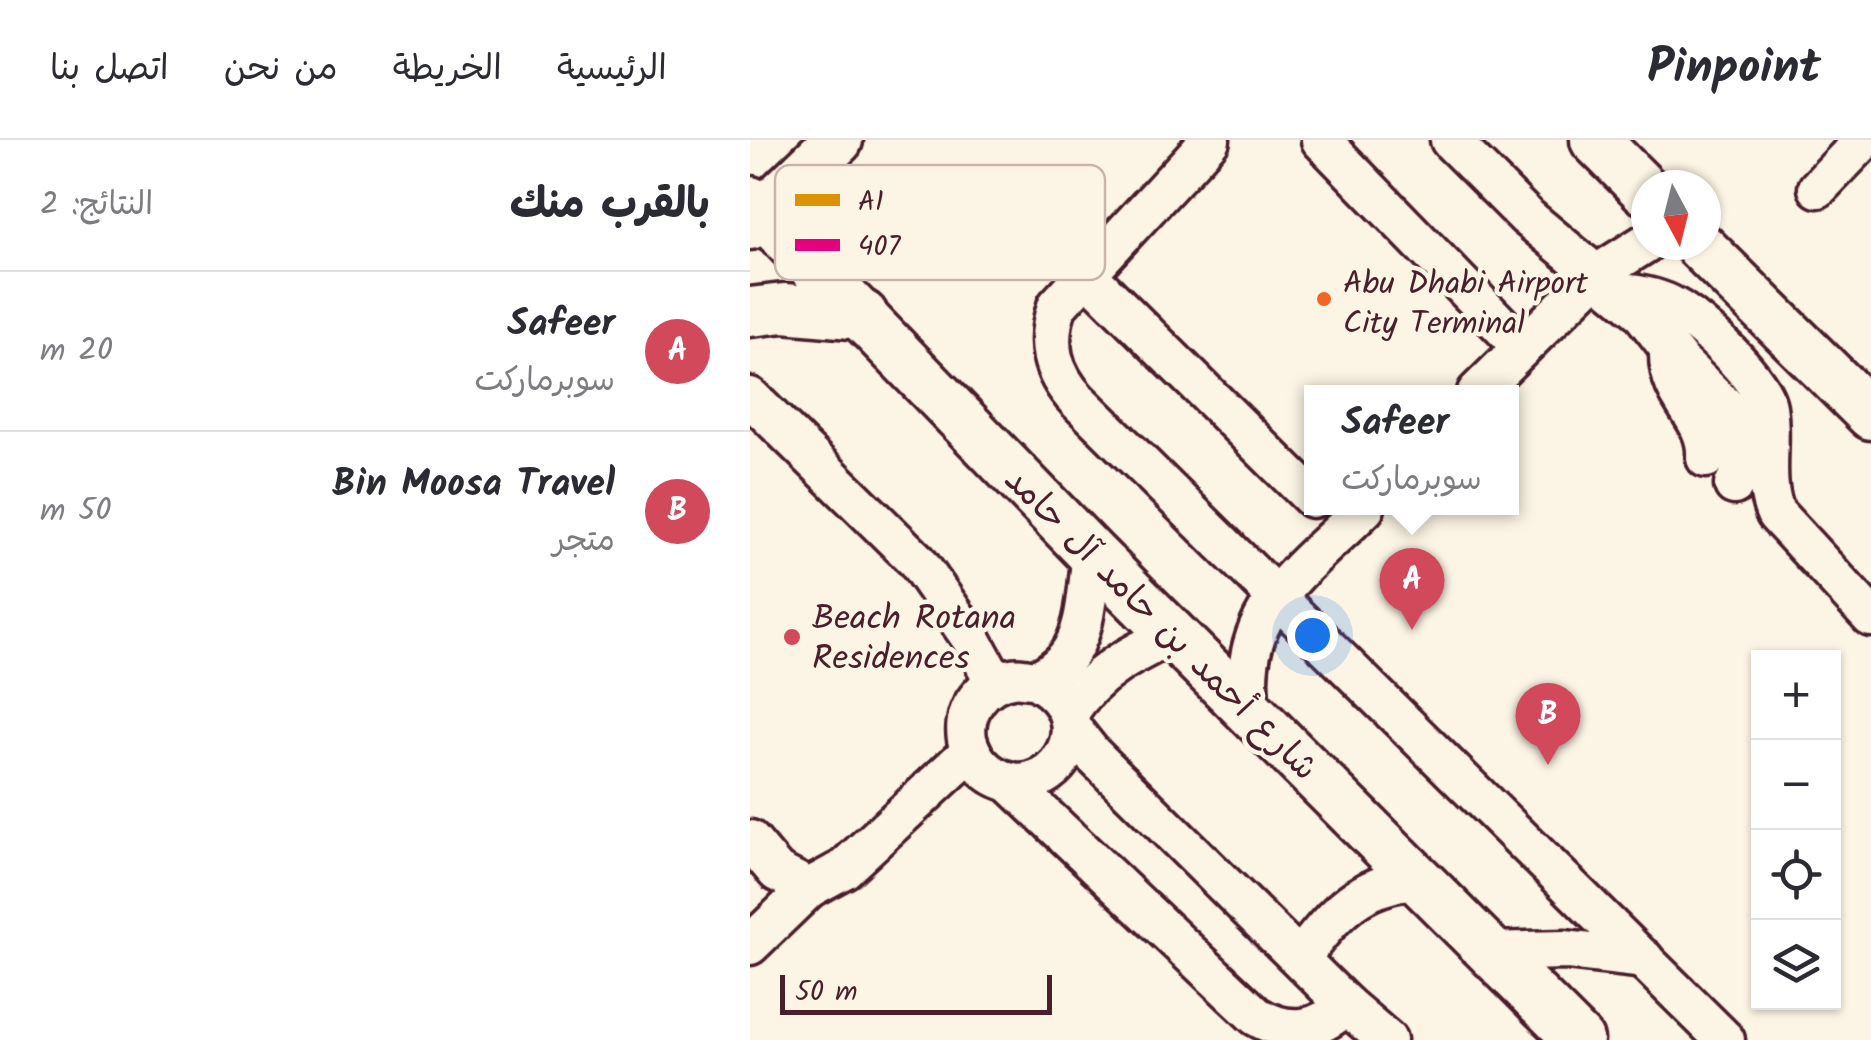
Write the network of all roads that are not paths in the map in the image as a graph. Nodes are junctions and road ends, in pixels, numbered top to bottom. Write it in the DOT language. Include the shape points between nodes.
graph roads {
  1 [pos="838,140"];
  2 [pos="1210,140"];
  3 [pos="1321,140"];
  4 [pos="1450,140"];
  5 [pos="1596,140"];
  6 [pos="1864,140"];
  7 [pos="809,165"];
  8 [pos="1631,176"];
  9 [pos="1818,188"];
  10 [pos="775,195"];
  11 [pos="754,213"];
  12 [pos="775,233"];
  13 [pos="1105,253"];
  14 [pos="1631,259"];
  15 [pos="1715,260"];
  16 [pos="825,280"];
  17 [pos="1080,280"];
  18 [pos="1092,280"];
  19 [pos="1609,283"];
  20 [pos="750,312"];
  21 [pos="862,315"];
  22 [pos="1522,347"];
  23 [pos="1669,347"];
  24 [pos="1484,385"];
  25 [pos="750,397"];
  26 [pos="1871,415"];
  27 [pos="1706,458"];
  28 [pos="1734,485"];
  29 [pos="1304,490"];
  30 [pos="1343,515"];
  31 [pos="1092,554"];
  32 [pos="1277,597"];
  33 [pos="1871,617"];
  34 [pos="1172,635"];
  35 [pos="1034,679"];
  36 [pos="995,682"];
  37 [pos="1251,712"];
  38 [pos="1071,720"];
  39 [pos="971,752"];
  40 [pos="1008,781"];
  41 [pos="750,840"];
  42 [pos="1416,879"];
  43 [pos="809,888"];
  44 [pos="750,946"];
  45 [pos="1488,952"];
  46 [pos="1300,958"];
  47 [pos="1644,959"];
  48 [pos="1346,1005"];
  49 [pos="1387,1040"];
  50 [pos="1579,1040"];
  51 [pos="1725,1040"];
  1 -- 7 [label="main road"];
  2 -- 13 [label="lane"];
  3 -- 22 [label="lane"];
  4 -- 19 [label="lane" via="1527,217"];
  5 -- 8 [label="main road"];
  6 -- 9 [label="lane"];
  10 -- 11 [label="main road"];
  11 -- 12 [label="main road, شارع أحمد بن حامد آل حامد"];
  14 -- 19 [label="lane"];
  15 -- 26 [label="main road"];
  16 -- 21 [label="main road, شارع أحمد بن حامد آل حامد"];
  17 -- 32 [label="lane" via="1056,306 1051,324 1052,358 1066,388"];
  18 -- 29 [label="lane"];
  19 -- 22 [label="lane"];
  19 -- 23 [label="lane"];
  19 -- 33 [label="lane" via="1680,310 1754,381 1767,409 1776,514"];
  20 -- 21 [label="main road"];
  21 -- 31 [label="main road, شارع أحمد بن حامد آل حامد"];
  22 -- 24 [label="lane"];
  23 -- 27 [label="lane" via="1672,384 1701,428"];
  23 -- 28 [label="lane" via="1737,423 1744,456"];
  25 -- 36 [label="lane" via="916,561"];
  30 -- 32 [label="lane"];
  31 -- 34 [label="main road, شارع أحمد بن حامد آل حامد"];
  31 -- 35 [label="lane" via="1075,645"];
  32 -- 37 [label="lane" via="1251,642"];
  32 -- 47 [label="lane"];
  34 -- 37 [label="main road, شارع أحمد بن حامد آل حامد"];
  34 -- 38 [label="lane" via="1104,672 1082,694"];
  35 -- 36 [label="lane"];
  35 -- 38 [label="lane" via="1062,697"];
  36 -- 39 [label="lane" via="972,704 966,736"];
  37 -- 42 [label="main road, شارع أحمد بن حامد آل حامد"];
  38 -- 40 [label="lane" via="1070,744 1052,770"];
  38 -- 46 [label="lane" via="1092,754"];
  39 -- 40 [label="lane" via="992,775"];
  39 -- 43 [label="lane" via="844,869"];
  40 -- 48 [label="lane" via="1256,1016 1303,1029"];
  41 -- 43 [label="lane" via="777,872"];
  42 -- 45 [label="main road, شارع أحمد بن حامد آل حامد"];
  42 -- 46 [label="lane" via="1390,882 1345,905"];
  43 -- 44 [label="lane"];
  45 -- 47 [label="lane" via="1566,950"];
  45 -- 50 [label="main road, شارع أحمد بن حامد آل حامد"];
  46 -- 48 [label="lane"];
  47 -- 51 [label="lane"];
  48 -- 49 [label="lane"];
}
